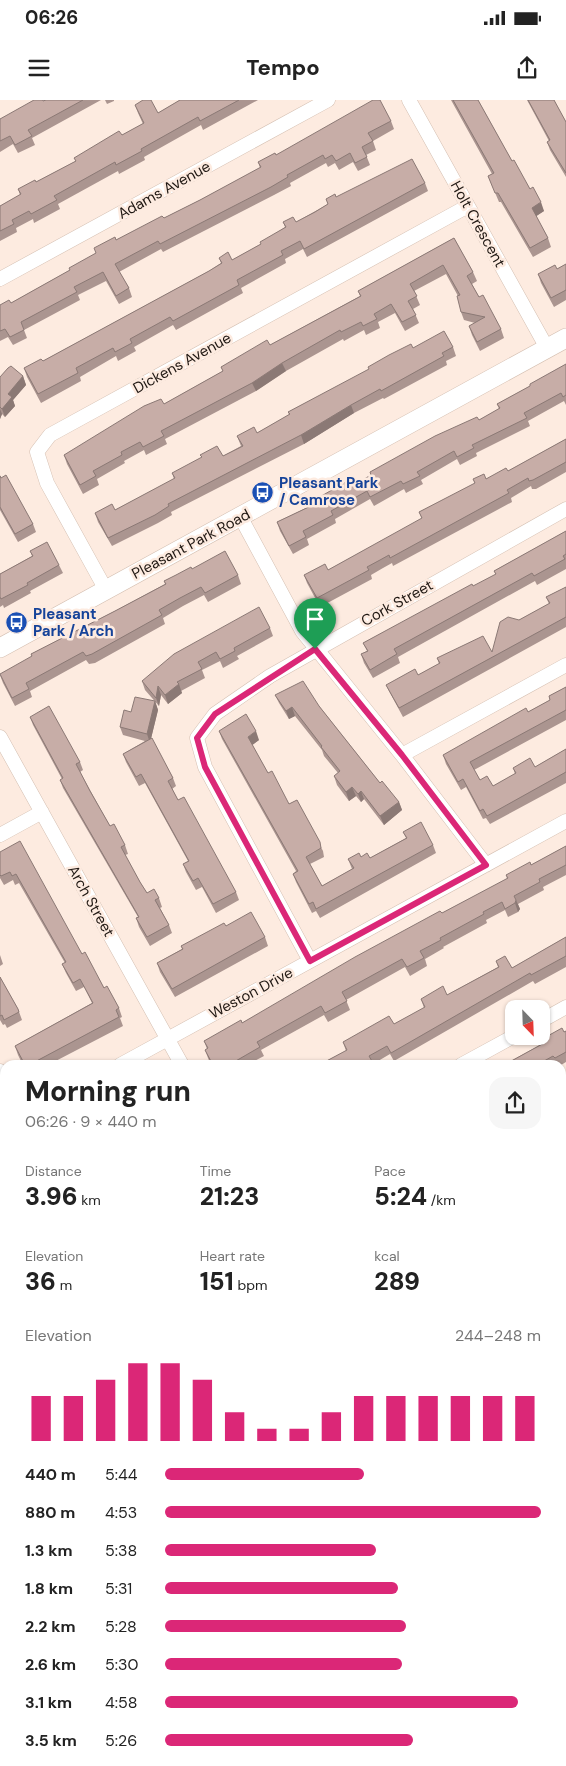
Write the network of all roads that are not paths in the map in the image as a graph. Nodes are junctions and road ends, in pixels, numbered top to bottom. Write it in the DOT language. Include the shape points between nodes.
graph roads {
  1 [pos="328,100"];
  2 [pos="409,100"];
  3 [pos="468,206"];
  4 [pos="0,279"];
  5 [pos="566,338"];
  6 [pos="547,348"];
  7 [pos="566,509"];
  8 [pos="241,518"];
  9 [pos="106,590"];
  10 [pos="0,648"];
  11 [pos="315,649"];
  12 [pos="566,665"];
  13 [pos="0,737"];
  14 [pos="402,755"];
  15 [pos="42,812"];
  16 [pos="566,821"];
  17 [pos="0,835"];
  18 [pos="486,865"];
  19 [pos="310,961"];
  20 [pos="566,1007"];
  21 [pos="550,1016"];
  22 [pos="168,1038"];
  23 [pos="505,1041"];
  24 [pos="129,1060"];
  25 [pos="179,1060"];
  26 [pos="470,1060"];
  1 -- 4 [label="street, Adams Avenue"];
  2 -- 3 [label="street, Holt Crescent"];
  3 -- 6 [label="street, Holt Crescent"];
  3 -- 9 [label="street, Dickens Avenue" via="50,436 37,452 47,483"];
  5 -- 6 [label="street, Pleasant Park Road"];
  6 -- 8 [label="street, Pleasant Park Road"];
  7 -- 11 [label="street, Cork Street"];
  8 -- 9 [label="street, Pleasant Park Road"];
  8 -- 11 [label="street"];
  9 -- 10 [label="street, Pleasant Park Road"];
  11 -- 14 [label="street"];
  11 -- 19 [label="street, Cork Street" via="215,714 197,738 205,767"];
  12 -- 14 [label="street"];
  13 -- 15 [label="street, Arch Street"];
  14 -- 18 [label="street"];
  15 -- 17 [label="street"];
  15 -- 22 [label="street, Arch Street"];
  16 -- 18 [label="street, Weston Drive"];
  18 -- 19 [label="street, Weston Drive"];
  19 -- 22 [label="street, Weston Drive"];
  20 -- 21 [label="street"];
  22 -- 24 [label="street, Weston Drive"];
  22 -- 25 [label="street, Arch Street"];
  23 -- 26 [label="street"];
}
